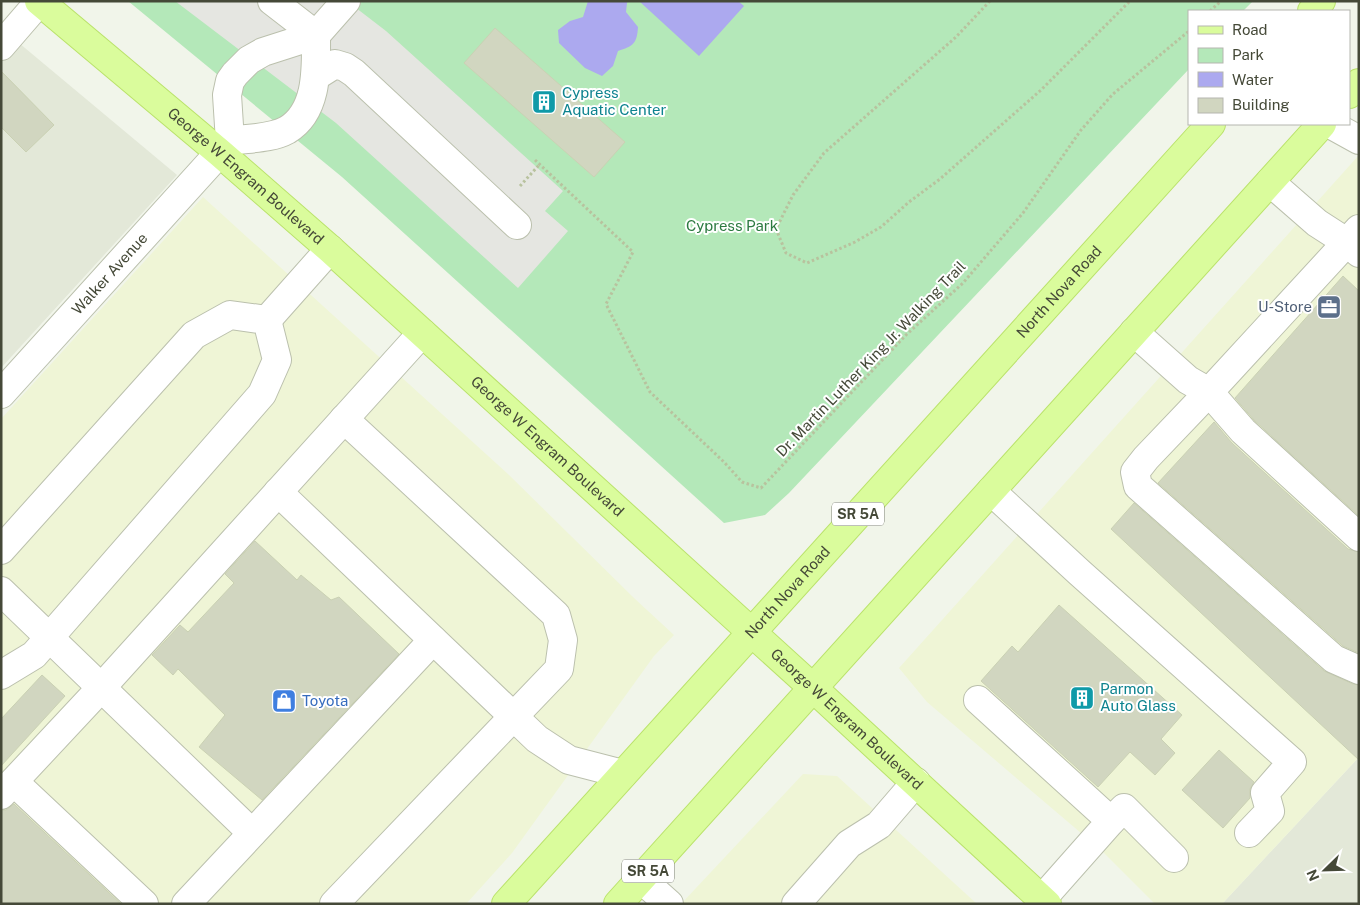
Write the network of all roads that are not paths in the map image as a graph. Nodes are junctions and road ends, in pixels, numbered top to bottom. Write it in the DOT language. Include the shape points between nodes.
graph roads {
  1 [pos="272,1"];
  2 [pos="346,1"];
  3 [pos="39,2"];
  4 [pos="316,35"];
  5 [pos="1,46"];
  6 [pos="316,76"];
  7 [pos="1359,83"];
  8 [pos="1350,93"];
  9 [pos="1209,125"];
  10 [pos="1321,125"];
  11 [pos="1332,125"];
  12 [pos="1359,140"];
  13 [pos="225,147"];
  14 [pos="1270,182"];
  15 [pos="517,225"];
  16 [pos="1355,242"];
  17 [pos="330,249"];
  18 [pos="267,320"];
  19 [pos="1134,332"];
  20 [pos="422,333"];
  21 [pos="1209,392"];
  22 [pos="1,394"];
  23 [pos="344,419"];
  24 [pos="991,491"];
  25 [pos="278,492"];
  26 [pos="1359,537"];
  27 [pos="1,550"];
  28 [pos="1,591"];
  29 [pos="752,632"];
  30 [pos="49,637"];
  31 [pos="433,640"];
  32 [pos="1359,670"];
  33 [pos="1,675"];
  34 [pos="102,688"];
  35 [pos="814,688"];
  36 [pos="978,700"];
  37 [pos="514,716"];
  38 [pos="623,774"];
  39 [pos="916,782"];
  40 [pos="8,789"];
  41 [pos="1111,821"];
  42 [pos="252,832"];
  43 [pos="1249,833"];
  44 [pos="1174,858"];
  45 [pos="641,878"];
  46 [pos="1045,901"];
  47 [pos="144,904"];
  48 [pos="186,904"];
  49 [pos="334,904"];
  50 [pos="506,904"];
  51 [pos="618,904"];
  52 [pos="669,904"];
  53 [pos="796,904"];
  1 -- 4 [label="street"];
  2 -- 4 [label="street"];
  3 -- 5 [label="street"];
  3 -- 13 [label="main road, George W Engram Boulevard"];
  4 -- 6 [label="street"];
  4 -- 13 [label="street" via="263,52 235,74 227,95"];
  6 -- 13 [label="street" via="307,106 299,120 287,130"];
  6 -- 15 [label="street" via="334,64 354,73"];
  7 -- 8 [label="main road"];
  9 -- 29 [label="main road, North Nova Road / SR 5A"];
  10 -- 14 [label="main road, SR 5A"];
  11 -- 12 [label="street"];
  13 -- 17 [label="main road, George W Engram Boulevard"];
  13 -- 22 [label="street, Walker Avenue"];
  14 -- 16 [label="street" via="1316,223"];
  14 -- 19 [label="main road, SR 5A"];
  16 -- 21 [label="street"];
  17 -- 18 [label="street"];
  17 -- 20 [label="main road, George W Engram Boulevard"];
  18 -- 27 [label="street" via="230,315 194,335"];
  18 -- 30 [label="street" via="277,360 262,394"];
  19 -- 21 [label="street" via="1188,380"];
  19 -- 24 [label="main road, SR 5A"];
  20 -- 23 [label="street"];
  20 -- 29 [label="main road, George W Engram Boulevard"];
  21 -- 26 [label="street" via="1243,431"];
  21 -- 32 [label="street" via="1135,472 1138,486 1334,659"];
  23 -- 25 [label="street"];
  23 -- 37 [label="street" via="556,615 563,640 559,669"];
  24 -- 35 [label="main road, SR 5A"];
  24 -- 43 [label="street" via="1292,762 1265,793 1270,811"];
  25 -- 31 [label="street"];
  25 -- 34 [label="street"];
  28 -- 30 [label="street"];
  29 -- 35 [label="main road, George W Engram Boulevard"];
  29 -- 38 [label="main road, North Nova Road / SR 5A"];
  30 -- 33 [label="street" via="34,655"];
  30 -- 34 [label="street"];
  31 -- 37 [label="street"];
  31 -- 42 [label="street"];
  34 -- 40 [label="street"];
  34 -- 42 [label="street"];
  35 -- 39 [label="main road, George W Engram Boulevard"];
  35 -- 45 [label="main road, SR 5A"];
  36 -- 41 [label="street"];
  37 -- 38 [label="street" via="537,739 569,760"];
  37 -- 49 [label="street"];
  38 -- 50 [label="main road, North Nova Road / SR 5A"];
  39 -- 46 [label="main road, George W Engram Boulevard"];
  39 -- 53 [label="street" via="879,825 848,844"];
  40 -- 47 [label="street"];
  41 -- 44 [label="street" via="1124,808"];
  41 -- 46 [label="street"];
  42 -- 48 [label="street"];
  45 -- 51 [label="main road, SR 5A"];
  45 -- 52 [label="street"];
}
